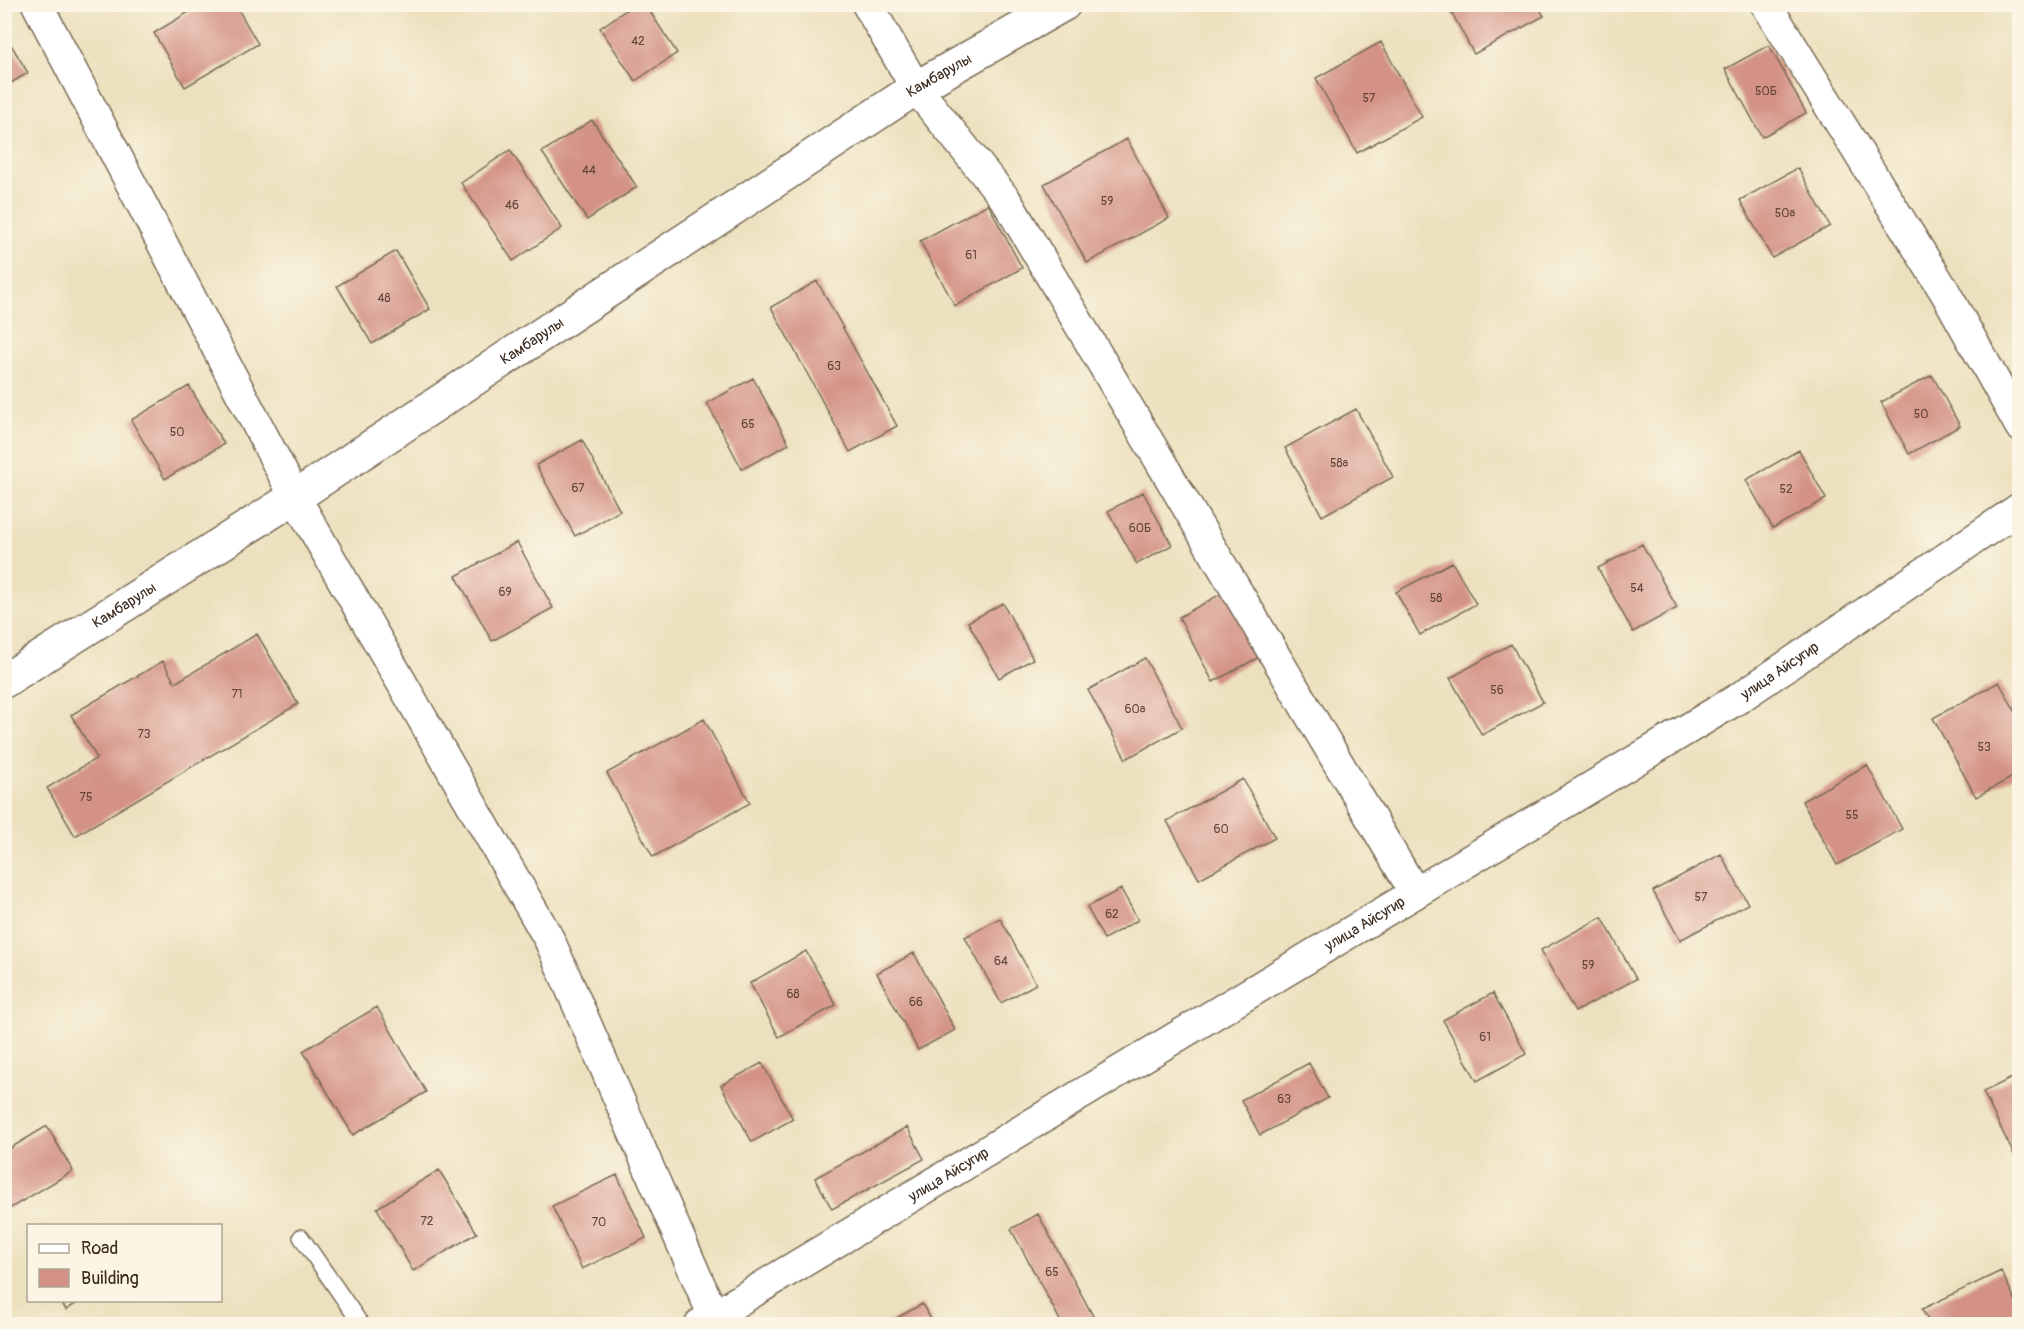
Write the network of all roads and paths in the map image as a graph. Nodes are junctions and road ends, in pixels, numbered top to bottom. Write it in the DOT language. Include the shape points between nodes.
graph roads {
  1 [pos="38,4"];
  2 [pos="867,4"];
  3 [pos="1064,4"];
  4 [pos="1766,4"];
  5 [pos="916,88"];
  6 [pos="2019,426"];
  7 [pos="295,497"];
  8 [pos="2019,508"];
  9 [pos="4,681"];
  10 [pos="1415,893"];
  11 [pos="301,1237"];
  12 [pos="710,1321"];
  13 [pos="361,1324"];
  1 -- 7 [label="street"];
  2 -- 5 [label="street"];
  3 -- 5 [label="street, Камбарулы"];
  4 -- 6 [label="street" via="1945,292"];
  5 -- 7 [label="street, Камбарулы"];
  5 -- 10 [label="street" via="1006,200"];
  7 -- 9 [label="street, Камбарулы"];
  7 -- 12 [label="street" via="549,939"];
  8 -- 10 [label="street, улица Айсугир" via="1739,698"];
  10 -- 12 [label="street, улица Айсугир"];
  11 -- 13 [label="lane"];
}
